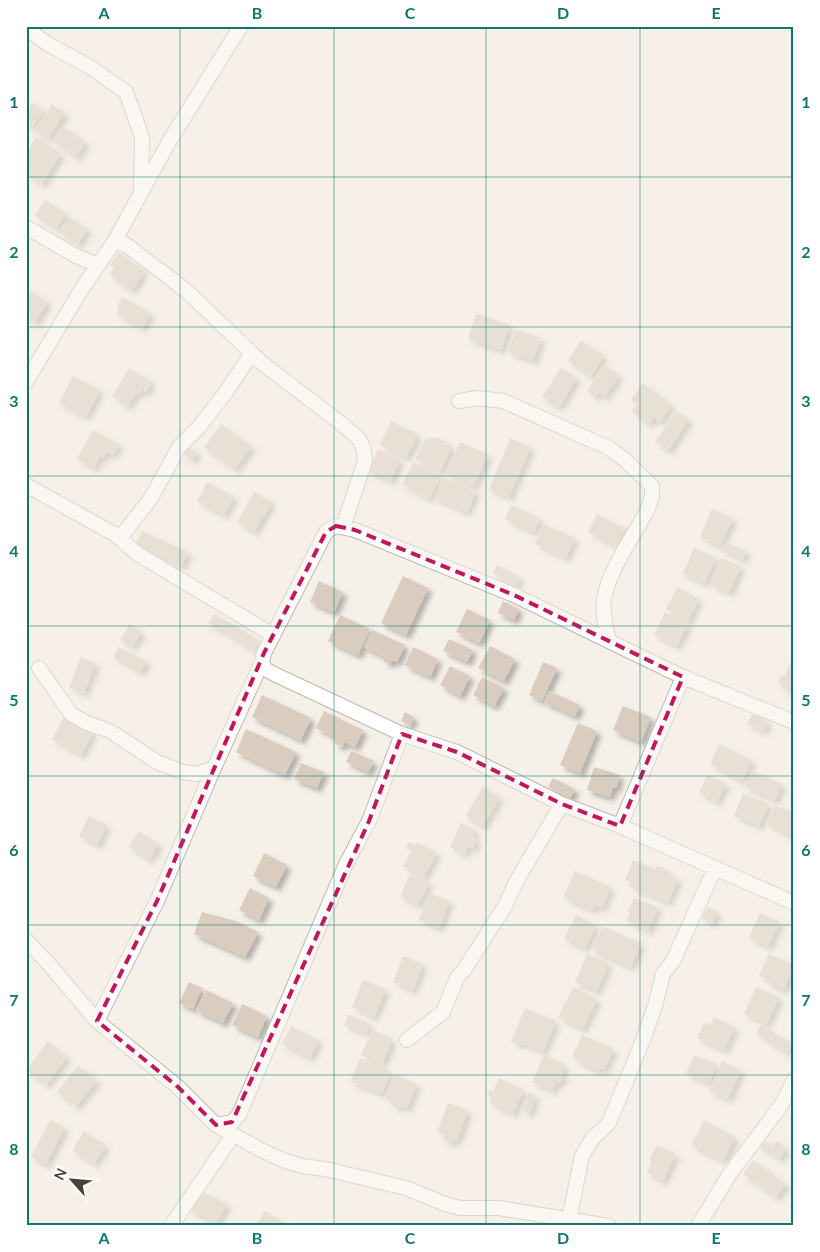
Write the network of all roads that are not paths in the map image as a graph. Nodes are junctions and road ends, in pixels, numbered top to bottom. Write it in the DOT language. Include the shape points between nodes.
graph roads {
  1 [pos="241,26"];
  2 [pos="26,28"];
  3 [pos="140,191"];
  4 [pos="26,227"];
  5 [pos="114,242"];
  6 [pos="98,265"];
  7 [pos="252,353"];
  8 [pos="26,382"];
  9 [pos="459,401"];
  10 [pos="26,485"];
  11 [pos="344,527"];
  12 [pos="116,535"];
  13 [pos="273,635"];
  14 [pos="609,641"];
  15 [pos="262,662"];
  16 [pos="39,668"];
  17 [pos="683,677"];
  18 [pos="794,722"];
  19 [pos="402,734"];
  20 [pos="214,768"];
  21 [pos="562,804"];
  22 [pos="620,826"];
  23 [pos="715,868"];
  24 [pos="794,903"];
  25 [pos="26,940"];
  26 [pos="97,1021"];
  27 [pos="407,1040"];
  28 [pos="794,1080"];
  29 [pos="216,1125"];
  30 [pos="233,1135"];
  31 [pos="569,1220"];
  32 [pos="539,1221"];
  33 [pos="171,1226"];
  34 [pos="609,1226"];
  35 [pos="698,1226"];
  1 -- 3 [label="street"];
  2 -- 3 [label="street" via="126,92 142,137"];
  3 -- 5 [label="street"];
  4 -- 6 [label="street"];
  5 -- 6 [label="street"];
  5 -- 7 [label="street" via="125,244 170,278"];
  6 -- 8 [label="street"];
  7 -- 11 [label="street" via="360,440 365,461"];
  7 -- 12 [label="street" via="200,426 180,447 151,498 123,534"];
  9 -- 14 [label="street" via="478,398 503,401 608,448 652,486 648,509 609,580 604,615"];
  10 -- 12 [label="street"];
  11 -- 13 [label="street" via="336,526 326,532"];
  11 -- 14 [label="street" via="514,595"];
  12 -- 13 [label="street" via="136,553"];
  13 -- 15 [label="street"];
  14 -- 17 [label="street"];
  15 -- 19 [label="street" via="264,669"];
  15 -- 20 [label="street"];
  16 -- 20 [label="street" via="71,714 110,731 157,762 183,772 197,774"];
  17 -- 18 [label="street"];
  17 -- 22 [label="street"];
  19 -- 21 [label="street" via="457,752"];
  19 -- 29 [label="street" via="369,821 346,864 239,1115 232,1122"];
  20 -- 26 [label="street" via="157,900"];
  21 -- 22 [label="street"];
  21 -- 27 [label="street" via="505,906 457,978 443,1012"];
  22 -- 23 [label="street"];
  23 -- 24 [label="street"];
  23 -- 31 [label="street" via="673,961 663,974 643,1040 609,1123 592,1139 582,1156"];
  25 -- 26 [label="street"];
  26 -- 29 [label="street" via="178,1087"];
  28 -- 35 [label="street" via="782,1104 729,1175"];
  29 -- 30 [label="street"];
  30 -- 32 [label="street" via="284,1161 406,1188 460,1208 499,1208"];
  30 -- 33 [label="street"];
  31 -- 32 [label="street"];
  31 -- 34 [label="street"];
}
